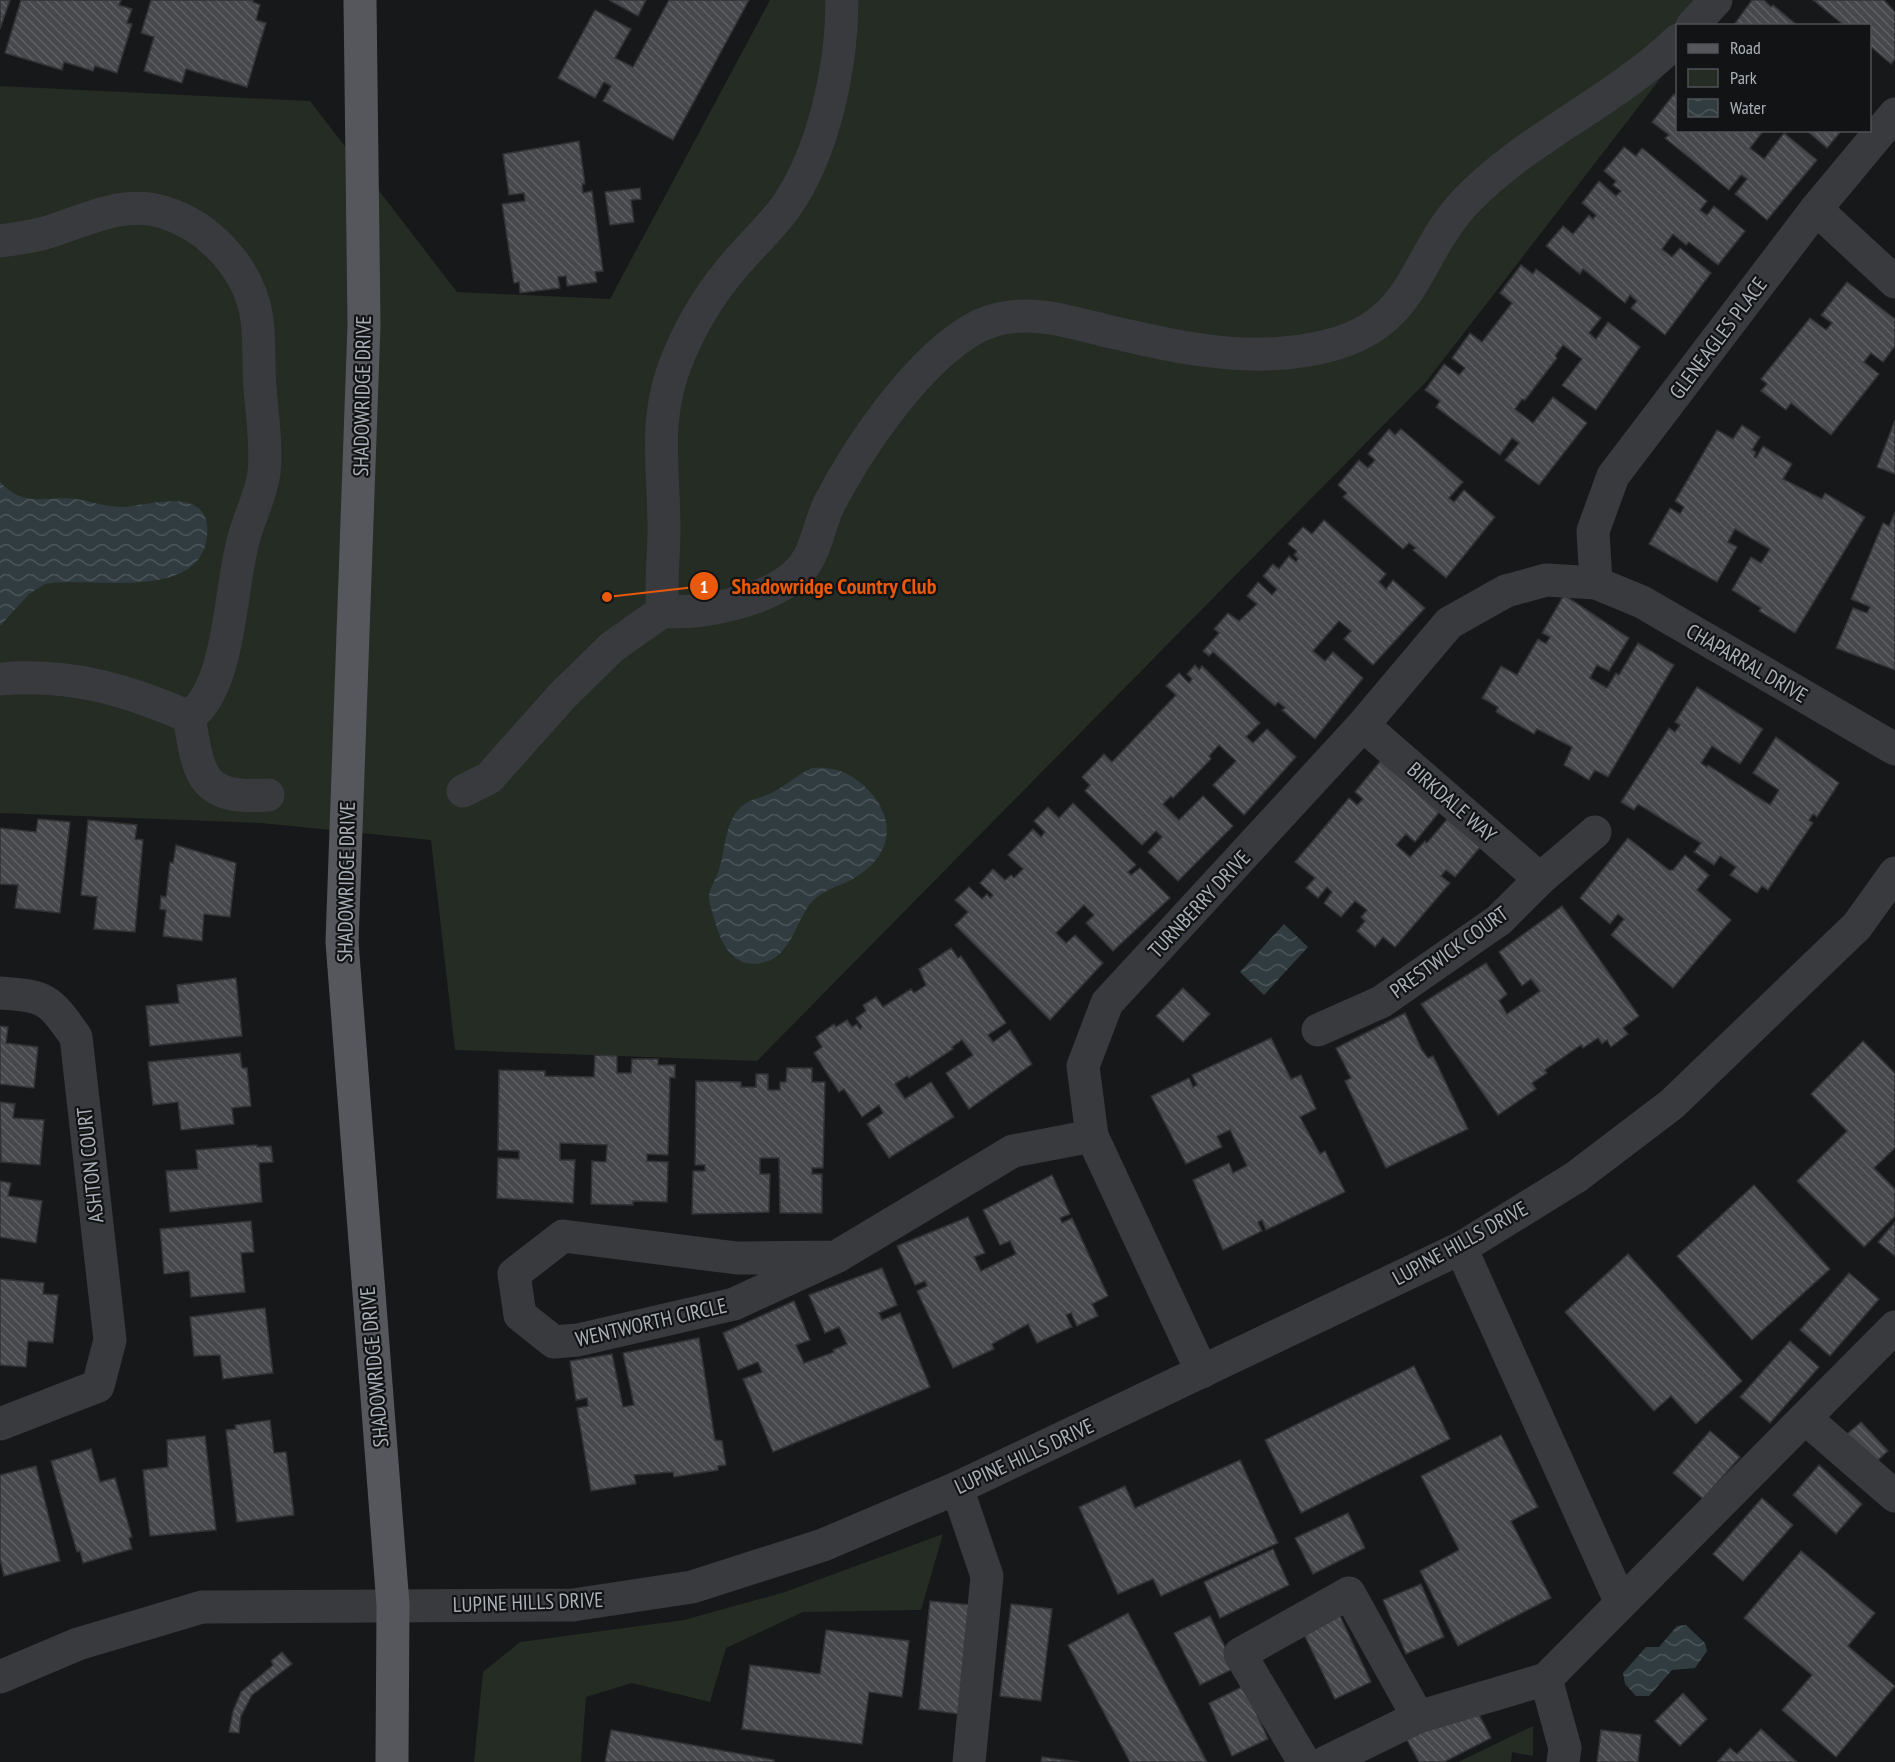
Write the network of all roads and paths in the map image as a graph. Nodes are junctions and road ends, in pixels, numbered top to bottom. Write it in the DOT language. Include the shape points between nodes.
graph roads {
  1 [pos="360,0"];
  2 [pos="842,0"];
  3 [pos="1716,0"];
  4 [pos="1694,24"];
  5 [pos="1676,41"];
  6 [pos="1895,114"];
  7 [pos="1816,209"];
  8 [pos="0,241"];
  9 [pos="1895,282"];
  10 [pos="1596,583"];
  11 [pos="663,611"];
  12 [pos="0,679"];
  13 [pos="189,717"];
  14 [pos="1363,724"];
  15 [pos="1895,748"];
  16 [pos="463,791"];
  17 [pos="268,795"];
  18 [pos="1595,832"];
  19 [pos="1895,873"];
  20 [pos="1540,879"];
  21 [pos="0,993"];
  22 [pos="1318,1030"];
  23 [pos="1092,1136"];
  24 [pos="1461,1248"];
  25 [pos="836,1257"];
  26 [pos="1889,1345"];
  27 [pos="1203,1372"];
  28 [pos="1805,1418"];
  29 [pos="0,1424"];
  30 [pos="957,1488"];
  31 [pos="1895,1496"];
  32 [pos="1621,1603"];
  33 [pos="393,1605"];
  34 [pos="0,1677"];
  35 [pos="1546,1679"];
  36 [pos="1418,1717"];
  37 [pos="392,1762"];
  38 [pos="969,1762"];
  39 [pos="1304,1762"];
  40 [pos="1326,1762"];
  41 [pos="1563,1762"];
  1 -- 33 [label="main road, SHADOWRIDGE DRIVE" via="364,325 342,942"];
  2 -- 11 [label="street" via="836,73 816,143 800,181 785,207 715,290 668,385 659,444"];
  3 -- 4 [label="street"];
  5 -- 11 [label="street" via="1614,93 1536,143 1482,185 1442,228 1423,269 1400,304 1378,325 1330,345 1296,352 1248,354 1158,342 1036,315 1014,315 981,324 940,352 882,421 848,470 827,508 812,552 793,577 743,600 682,613"];
  6 -- 7 [label="street, GLENEAGLES PLACE"];
  7 -- 9 [label="street"];
  7 -- 10 [label="street, GLENEAGLES PLACE" via="1613,476 1593,531"];
  8 -- 13 [label="street" via="139,207 191,223 214,240 246,286 260,344 264,474 244,536 219,663 201,706"];
  10 -- 14 [label="street, TURNBERRY DRIVE" via="1546,580 1506,591 1449,623"];
  10 -- 15 [label="street, CHAPARRAL DRIVE" via="1642,602"];
  11 -- 16 [label="street" via="612,647 489,778"];
  12 -- 13 [label="street" via="68,679 148,700"];
  13 -- 17 [label="street" via="197,763 208,781 221,793 242,797"];
  14 -- 20 [label="street, BIRKDALE WAY"];
  14 -- 23 [label="street, TURNBERRY DRIVE" via="1107,1003 1083,1065"];
  18 -- 20 [label="street, PRESTWICK COURT"];
  19 -- 24 [label="street, LUPINE HILLS DRIVE" via="1857,926 1672,1104 1576,1177"];
  20 -- 22 [label="street, PRESTWICK COURT" via="1499,920 1381,1002"];
  21 -- 29 [label="street, ASHTON COURT" via="33,995 53,1005 76,1037 110,1340 98,1386"];
  23 -- 25 [label="street, WENTWORTH CIRCLE" via="1013,1151"];
  23 -- 27 [label="street, TURNBERRY DRIVE"];
  24 -- 27 [label="street, LUPINE HILLS DRIVE"];
  24 -- 32 [label="street"];
  25 -- 25 [label="street, WENTWORTH CIRCLE" via="737,1258 563,1236 514,1274 520,1315 554,1342 578,1340 734,1304"];
  26 -- 28 [label="street"];
  27 -- 30 [label="street, LUPINE HILLS DRIVE"];
  28 -- 31 [label="street"];
  28 -- 32 [label="street"];
  30 -- 33 [label="street, LUPINE HILLS DRIVE" via="823,1545 692,1587 573,1605"];
  30 -- 38 [label="street" via="987,1576"];
  32 -- 35 [label="street"];
  33 -- 34 [label="street, LUPINE HILLS DRIVE" via="202,1607 78,1644"];
  33 -- 37 [label="main road, SHADOWRIDGE DRIVE"];
  35 -- 36 [label="street"];
  35 -- 41 [label="street" via="1565,1748"];
  36 -- 39 [label="street" via="1349,1593 1240,1654"];
  36 -- 40 [label="street"];
}
